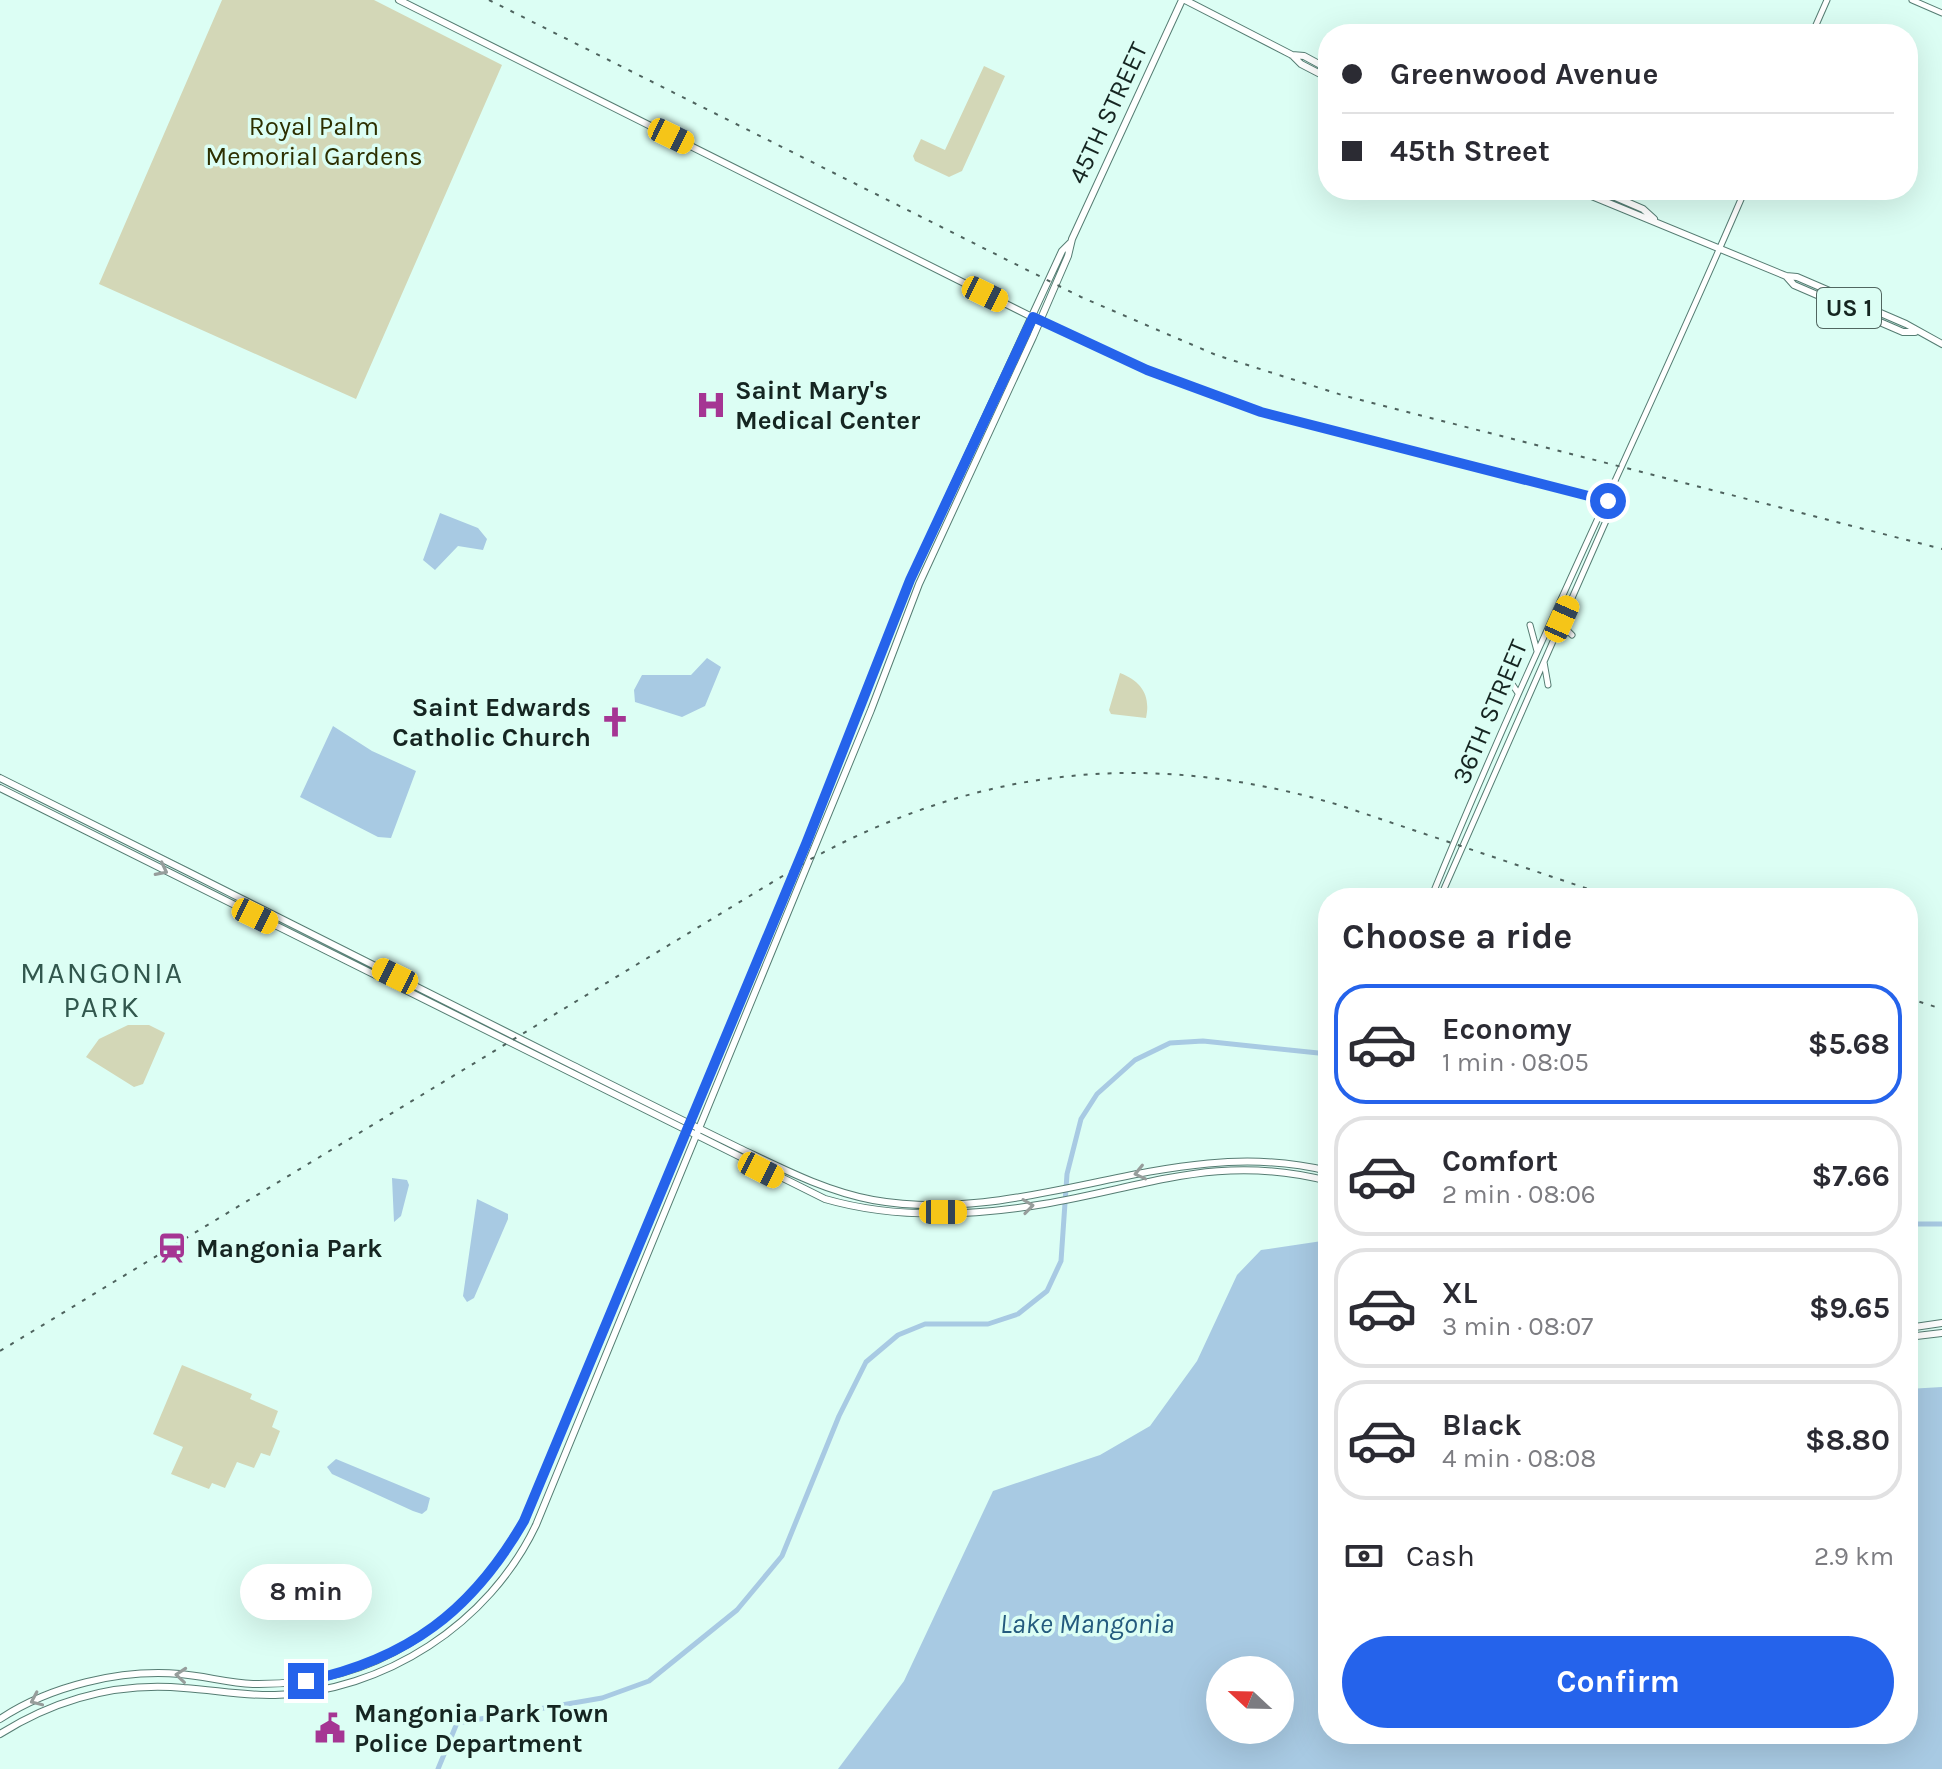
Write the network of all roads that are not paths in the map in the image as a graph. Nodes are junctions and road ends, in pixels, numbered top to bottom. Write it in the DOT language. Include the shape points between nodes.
graph roads {
  1 [pos="399,0"];
  2 [pos="1184,0"];
  3 [pos="1827,0"];
  4 [pos="1912,0"];
  5 [pos="1942,13"];
  6 [pos="1816,24"];
  7 [pos="1292,55"];
  8 [pos="1318,64"];
  9 [pos="1318,73"];
  10 [pos="1600,200"];
  11 [pos="1622,200"];
  12 [pos="1741,200"];
  13 [pos="1654,219"];
  14 [pos="1720,247"];
  15 [pos="1037,319"];
  16 [pos="1942,344"];
  17 [pos="1608,501"];
  18 [pos="1562,619"];
  19 [pos="1530,625"];
  20 [pos="1572,635"];
  21 [pos="1537,653"];
  22 [pos="1544,661"];
  23 [pos="1510,681"];
  24 [pos="1548,685"];
  25 [pos="1519,695"];
  26 [pos="0,778"];
  27 [pos="0,788"];
  28 [pos="1435,888"];
  29 [pos="1444,888"];
  30 [pos="414,986"];
  31 [pos="410,994"];
  32 [pos="687,1128"];
  33 [pos="696,1132"];
  34 [pos="1318,1169"];
  35 [pos="1318,1179"];
  36 [pos="1942,1323"];
  37 [pos="1918,1327"];
  38 [pos="1942,1333"];
  39 [pos="1918,1336"];
  40 [pos="0,1719"];
  41 [pos="0,1734"];
  1 -- 15 [label="main road"];
  2 -- 7 [label="main road"];
  2 -- 15 [label="main road, 45TH STREET"];
  3 -- 6 [label="street"];
  4 -- 5 [label="street"];
  7 -- 8 [label="main road"];
  7 -- 9 [label="main road"];
  10 -- 13 [label="main road, US 1"];
  11 -- 13 [label="main road, US 1"];
  12 -- 14 [label="street, 36TH STREET"];
  13 -- 14 [label="main road, US 1"];
  14 -- 16 [label="main road, US 1"];
  14 -- 17 [label="street, 36TH STREET"];
  15 -- 17 [label="street" via="1147,370 1261,412"];
  15 -- 32 [label="main road, 45TH STREET" via="910,580"];
  15 -- 33 [label="main road, 45TH STREET" via="919,584"];
  17 -- 18 [label="street, 36TH STREET" via="1609,514"];
  17 -- 21 [label="street, 36TH STREET"];
  18 -- 20 [label="street"];
  18 -- 22 [label="street, 36TH STREET"];
  19 -- 21 [label="street"];
  21 -- 25 [label="street, 36TH STREET"];
  22 -- 24 [label="street"];
  22 -- 29 [label="street, 36TH STREET"];
  23 -- 25 [label="street"];
  25 -- 28 [label="street, 36TH STREET"];
  26 -- 30 [label="main road"];
  27 -- 31 [label="main road, one-way"];
  30 -- 31 [label="main road"];
  30 -- 32 [label="main road"];
  31 -- 32 [label="main road"];
  32 -- 33 [label="main road"];
  32 -- 40 [label="main road, 45TH STREET, one-way" via="524,1521 498,1564 450,1615 396,1652 326,1677 251,1684 181,1674 123,1678 58,1691"];
  34 -- 33 [label="main road, one-way" via="1216,1160 976,1202 879,1201 820,1186"];
  33 -- 35 [label="main road, one-way" via="797,1188 854,1206 967,1212 1057,1201 1218,1169 1279,1171"];
  33 -- 41 [label="main road, 45TH STREET" via="532,1534 499,1582 456,1626 407,1661 330,1688 272,1696 169,1686 111,1690 48,1707"];
  36 -- 37 [label="main road"];
  38 -- 39 [label="main road"];
}
